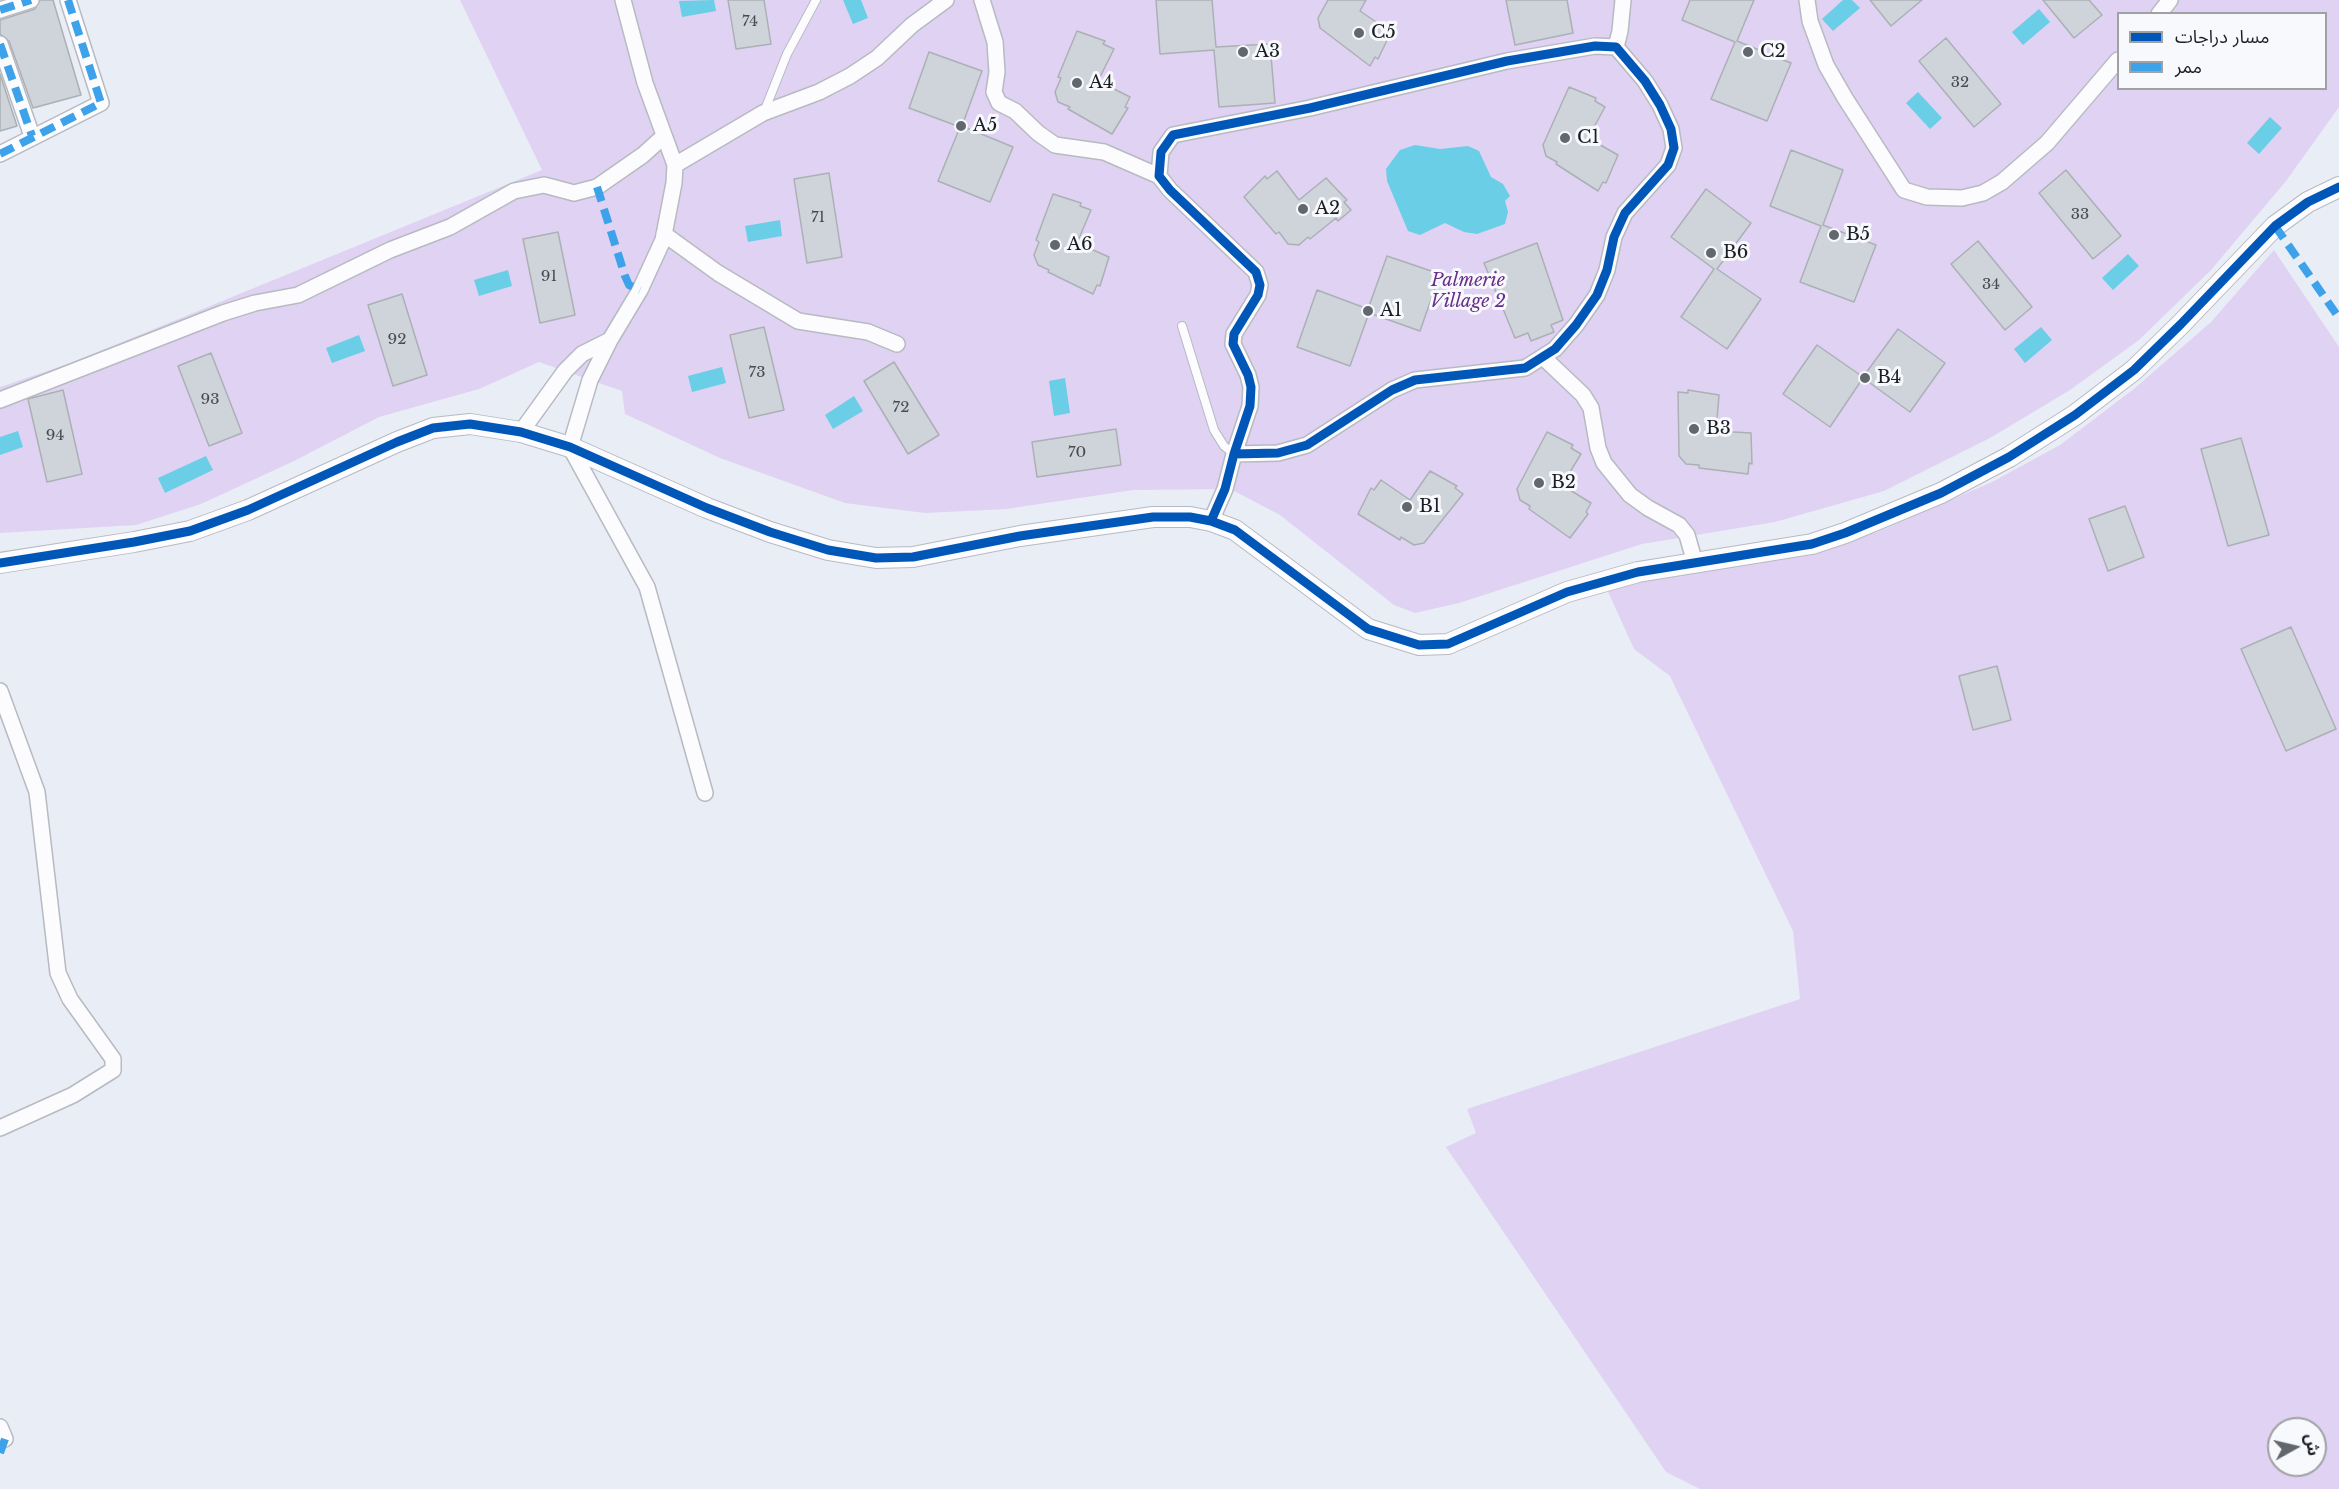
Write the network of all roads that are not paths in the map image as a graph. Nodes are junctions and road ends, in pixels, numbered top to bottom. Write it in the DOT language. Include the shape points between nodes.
graph roads {
  1 [pos="31,0"];
  2 [pos="68,0"];
  3 [pos="623,0"];
  4 [pos="816,0"];
  5 [pos="946,0"];
  6 [pos="982,0"];
  7 [pos="1623,0"];
  8 [pos="1807,0"];
  9 [pos="2170,0"];
  10 [pos="0,10"];
  11 [pos="2161,12"];
  12 [pos="0,44"];
  13 [pos="1616,47"];
  14 [pos="2117,61"];
  15 [pos="764,113"];
  16 [pos="32,136"];
  17 [pos="663,136"];
  18 [pos="0,154"];
  19 [pos="675,165"];
  20 [pos="1159,176"];
  21 [pos="2339,187"];
  22 [pos="664,234"];
  23 [pos="1182,326"];
  24 [pos="610,340"];
  25 [pos="897,344"];
  26 [pos="1544,358"];
  27 [pos="0,400"];
  28 [pos="521,432"];
  29 [pos="570,447"];
  30 [pos="1234,454"];
  31 [pos="1211,521"];
  32 [pos="0,563"];
  33 [pos="1695,563"];
  34 [pos="0,691"];
  35 [pos="705,793"];
  36 [pos="0,1128"];
  1 -- 10 [label="street"];
  2 -- 16 [label="street" via="101,103"];
  3 -- 17 [label="street"];
  4 -- 15 [label="lane" via="787,54"];
  5 -- 15 [label="street" via="850,76"];
  6 -- 20 [label="street" via="995,42 994,92 999,103 1016,111 1055,146 1104,152"];
  7 -- 13 [label="street"];
  8 -- 14 [label="street" via="1810,21 1826,65 1850,106 1904,190 1927,197 1962,198 2002,183 2047,142"];
  9 -- 11 [label="street"];
  12 -- 16 [label="street"];
  13 -- 20 [label="street" via="1595,46 1507,61 1310,108 1173,135 1161,152"];
  13 -- 26 [label="street" via="1660,105 1671,129 1674,148 1668,165 1625,213 1597,295 1576,325"];
  15 -- 19 [label="street"];
  16 -- 18 [label="street"];
  17 -- 19 [label="street"];
  17 -- 27 [label="street" via="597,187 574,193 544,185 514,191 450,227 390,249 298,295 223,313"];
  19 -- 22 [label="street"];
  20 -- 30 [label="street" via="1256,272 1260,285 1234,334 1233,344 1251,387 1250,406"];
  21 -- 33 [label="street" via="2275,225 2134,370 2075,415 2009,457 1941,494 1845,533 1812,544"];
  22 -- 24 [label="street" via="640,290"];
  22 -- 25 [label="street" via="798,321 868,332"];
  23 -- 30 [label="lane" via="1214,430"];
  24 -- 28 [label="street" via="582,354 565,371"];
  24 -- 29 [label="street" via="594,369"];
  26 -- 30 [label="street" via="1525,368 1415,380 1392,390 1307,445 1278,453"];
  26 -- 33 [label="street" via="1584,395 1591,408 1604,463 1630,495 1679,525 1687,535"];
  28 -- 29 [label="street"];
  28 -- 32 [label="street" via="470,424 434,428 248,510 190,531"];
  29 -- 31 [label="street" via="770,532 828,550 876,558 913,557 1020,536 1153,517"];
  29 -- 35 [label="street" via="647,587"];
  30 -- 31 [label="street"];
  31 -- 33 [label="street" via="1235,530 1368,629 1419,645 1448,644 1567,592 1638,572"];
  34 -- 36 [label="street" via="37,792 58,973 70,999 113,1059 113,1070 73,1095"];
}
